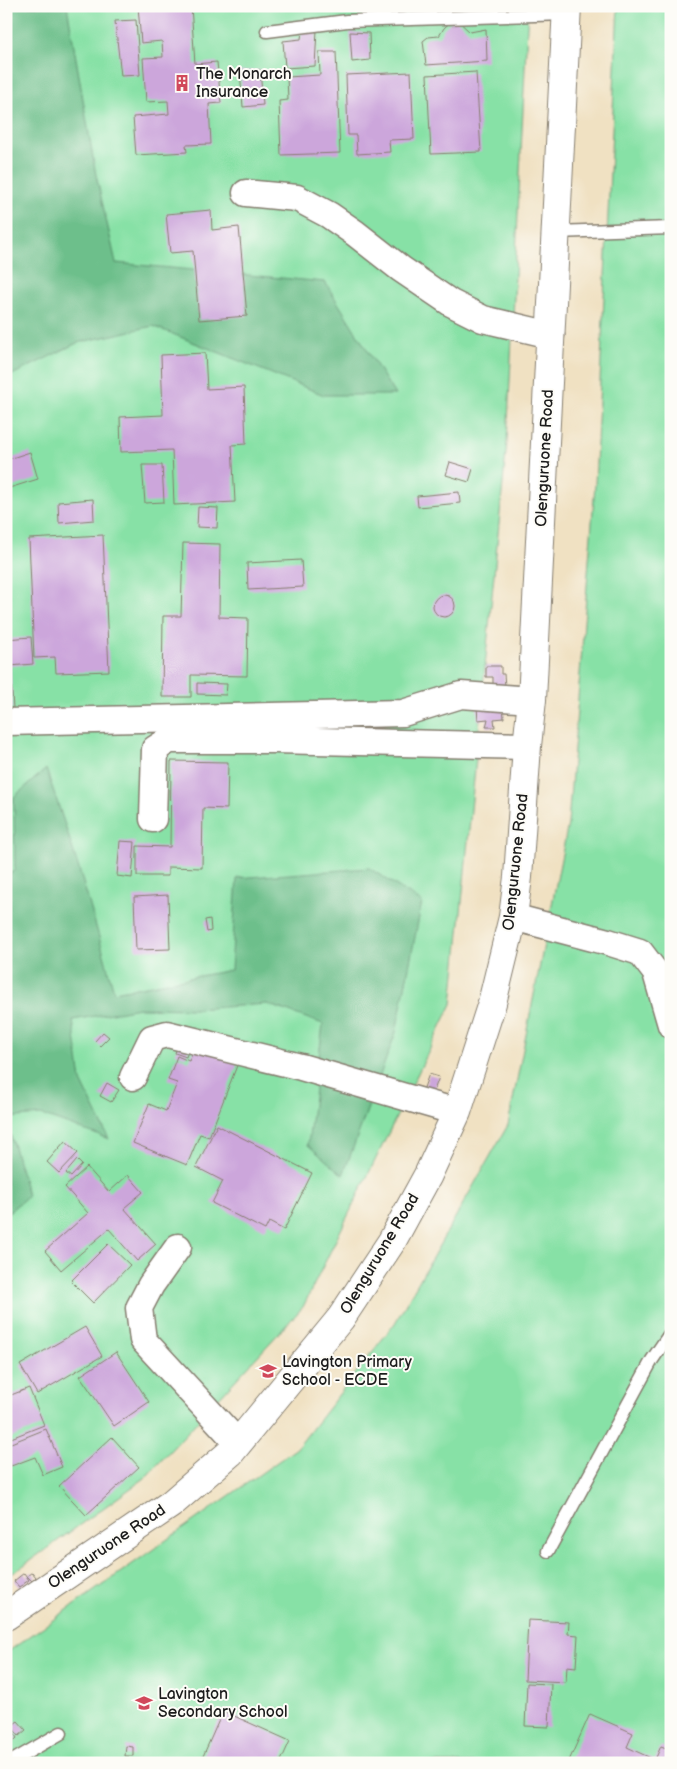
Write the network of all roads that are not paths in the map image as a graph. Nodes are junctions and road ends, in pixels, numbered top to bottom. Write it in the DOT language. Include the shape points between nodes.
graph roads {
  1 [pos="567,10"];
  2 [pos="267,31"];
  3 [pos="246,193"];
  4 [pos="671,228"];
  5 [pos="556,232"];
  6 [pos="551,335"];
  7 [pos="532,700"];
  8 [pos="6,722"];
  9 [pos="527,746"];
  10 [pos="153,819"];
  11 [pos="513,918"];
  12 [pos="671,1025"];
  13 [pos="133,1077"];
  14 [pos="457,1112"];
  15 [pos="178,1247"];
  16 [pos="671,1332"];
  17 [pos="238,1443"];
  18 [pos="548,1551"];
  19 [pos="6,1616"];
  20 [pos="61,1733"];
  21 [pos="9,1763"];
  1 -- 2 [label="lane" via="347,21"];
  1 -- 5 [label="street, Olenguruone Road"];
  3 -- 6 [label="street" via="297,198 329,215 451,303 482,319"];
  4 -- 5 [label="lane"];
  5 -- 6 [label="street, Olenguruone Road"];
  6 -- 7 [label="street, Olenguruone Road"];
  7 -- 8 [label="street" via="461,695 403,713"];
  7 -- 9 [label="street, Olenguruone Road"];
  9 -- 10 [label="street" via="169,740 155,749"];
  9 -- 11 [label="street, Olenguruone Road"];
  11 -- 12 [label="street" via="640,952 656,973"];
  11 -- 14 [label="street, Olenguruone Road" via="492,1003"];
  13 -- 14 [label="street" via="152,1038 167,1034"];
  14 -- 17 [label="street, Olenguruone Road" via="428,1175 392,1240 341,1318"];
  15 -- 17 [label="street" via="151,1284 139,1308 143,1340"];
  16 -- 18 [label="lane" via="652,1360"];
  17 -- 19 [label="street, Olenguruone Road" via="171,1504"];
  20 -- 21 [label="lane"];
}
